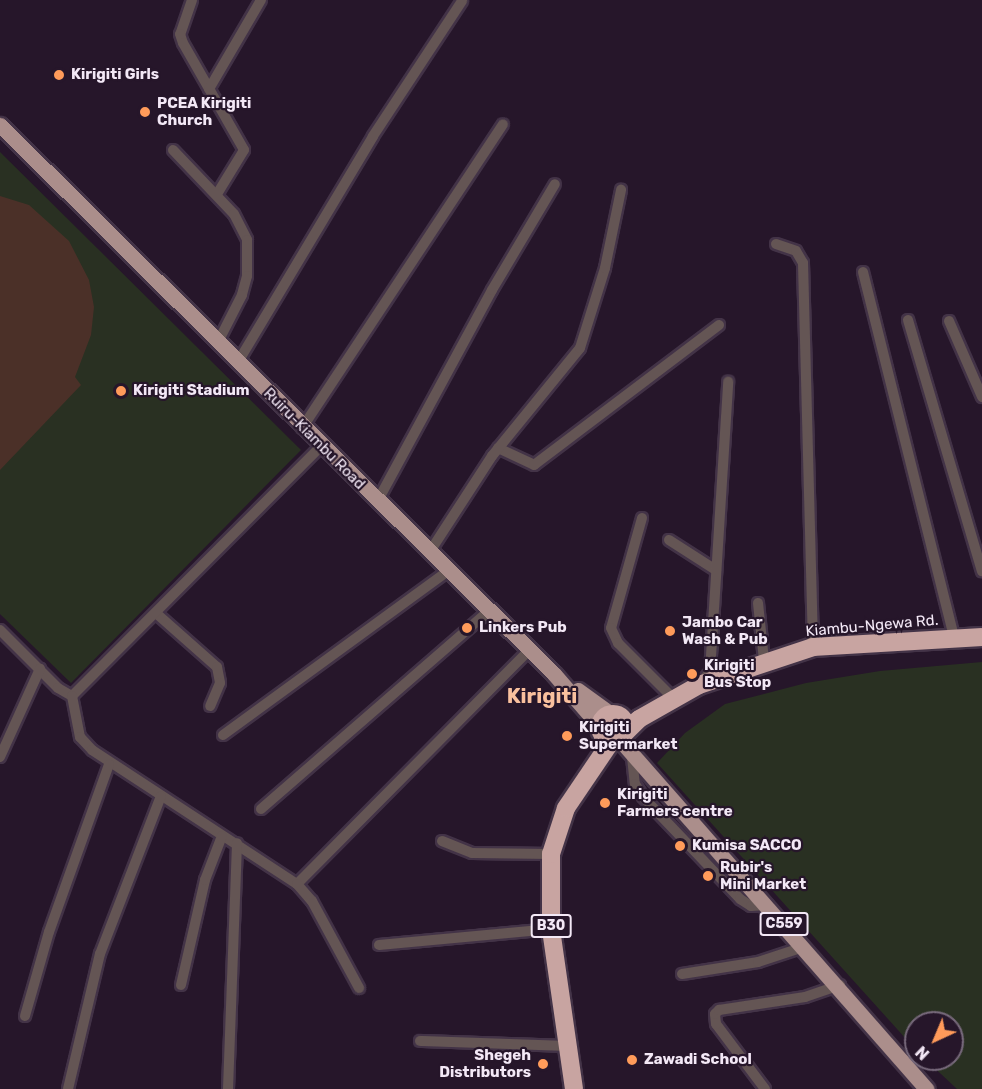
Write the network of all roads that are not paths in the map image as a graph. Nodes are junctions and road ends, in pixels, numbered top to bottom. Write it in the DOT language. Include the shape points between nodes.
graph roads {
  1 [pos="192,0"];
  2 [pos="261,0"];
  3 [pos="462,1"];
  4 [pos="209,89"];
  5 [pos="0,124"];
  6 [pos="503,124"];
  7 [pos="172,150"];
  8 [pos="555,184"];
  9 [pos="621,190"];
  10 [pos="217,194"];
  11 [pos="776,244"];
  12 [pos="863,272"];
  13 [pos="908,320"];
  14 [pos="949,321"];
  15 [pos="719,325"];
  16 [pos="218,342"];
  17 [pos="238,362"];
  18 [pos="728,382"];
  19 [pos="982,397"];
  20 [pos="302,428"];
  21 [pos="321,446"];
  22 [pos="498,448"];
  23 [pos="377,502"];
  24 [pos="642,518"];
  25 [pos="669,540"];
  26 [pos="429,553"];
  27 [pos="716,570"];
  28 [pos="448,571"];
  29 [pos="982,571"];
  30 [pos="758,603"];
  31 [pos="489,611"];
  32 [pos="157,615"];
  33 [pos="0,630"];
  34 [pos="954,637"];
  35 [pos="982,637"];
  36 [pos="813,647"];
  37 [pos="529,650"];
  38 [pos="764,660"];
  39 [pos="40,669"];
  40 [pos="699,686"];
  41 [pos="72,696"];
  42 [pos="673,703"];
  43 [pos="210,706"];
  44 [pos="612,729"];
  45 [pos="223,735"];
  46 [pos="0,757"];
  47 [pos="634,760"];
  48 [pos="109,764"];
  49 [pos="161,796"];
  50 [pos="261,809"];
  51 [pos="706,835"];
  52 [pos="222,836"];
  53 [pos="442,841"];
  54 [pos="237,843"];
  55 [pos="551,854"];
  56 [pos="702,859"];
  57 [pos="297,884"];
  58 [pos="768,905"];
  59 [pos="551,929"];
  60 [pos="380,945"];
  61 [pos="804,948"];
  62 [pos="682,974"];
  63 [pos="181,985"];
  64 [pos="840,985"];
  65 [pos="359,988"];
  66 [pos="25,1016"];
  67 [pos="420,1041"];
  68 [pos="570,1046"];
  69 [pos="68,1089"];
  70 [pos="228,1089"];
  71 [pos="574,1089"];
  72 [pos="765,1089"];
  73 [pos="927,1089"];
  1 -- 4 [label="street" via="180,34"];
  2 -- 4 [label="street"];
  3 -- 17 [label="street" via="373,136"];
  4 -- 10 [label="street" via="244,150"];
  5 -- 16 [label="main road, Ruiru-Kiambu Road"];
  6 -- 20 [label="street"];
  7 -- 10 [label="street"];
  8 -- 23 [label="street" via="492,290"];
  9 -- 22 [label="street" via="605,268 580,348"];
  10 -- 16 [label="street" via="242,227 249,256 242,295"];
  11 -- 36 [label="street" via="796,251 803,262"];
  12 -- 34 [label="street"];
  13 -- 29 [label="street"];
  14 -- 19 [label="street"];
  15 -- 22 [label="street" via="534,465"];
  16 -- 17 [label="main road, Ruiru-Kiambu Road"];
  17 -- 20 [label="main road, Ruiru-Kiambu Road"];
  18 -- 27 [label="street"];
  20 -- 21 [label="main road, Ruiru-Kiambu Road"];
  21 -- 23 [label="main road, Ruiru-Kiambu Road"];
  21 -- 32 [label="street"];
  22 -- 26 [label="street"];
  23 -- 26 [label="main road, Ruiru-Kiambu Road"];
  24 -- 42 [label="street" via="610,628 618,643"];
  25 -- 27 [label="street"];
  26 -- 28 [label="main road, Ruiru-Kiambu Road"];
  27 -- 40 [label="street" via="710,672"];
  28 -- 31 [label="main road, Ruiru-Kiambu Road"];
  28 -- 45 [label="street"];
  30 -- 38 [label="street"];
  31 -- 37 [label="main road, Ruiru-Kiambu Road"];
  31 -- 50 [label="street"];
  32 -- 41 [label="street"];
  32 -- 43 [label="street" via="218,667 220,683"];
  33 -- 39 [label="street"];
  34 -- 35 [label="highway, Kiambu-Ngewa Rd."];
  34 -- 36 [label="highway, Kiambu-Ngewa Rd."];
  36 -- 38 [label="highway, Kiambu-Ngewa Rd."];
  37 -- 44 [label="main road, Ruiru-Kiambu Road"];
  37 -- 57 [label="street"];
  38 -- 40 [label="highway, Kiambu-Ngewa Rd."];
  39 -- 41 [label="street"];
  39 -- 46 [label="street"];
  40 -- 42 [label="highway, Kiambu-Ngewa Rd."];
  41 -- 48 [label="street" via="80,736"];
  42 -- 44 [label="highway, Kiambu-Ngewa Rd."];
  44 -- 47 [label="main road, Ruiru-Kiambu Road"];
  44 -- 55 [label="highway, B30" via="566,808"];
  47 -- 51 [label="main road, C559"];
  47 -- 56 [label="street" via="635,784 643,797"];
  48 -- 49 [label="street"];
  48 -- 66 [label="street" via="49,932"];
  49 -- 52 [label="street"];
  49 -- 69 [label="street" via="100,954"];
  51 -- 56 [label="street"];
  51 -- 58 [label="main road, C559"];
  52 -- 54 [label="street"];
  52 -- 63 [label="street" via="198,908"];
  53 -- 55 [label="street" via="472,852"];
  54 -- 57 [label="street"];
  54 -- 70 [label="street"];
  55 -- 59 [label="highway, B30"];
  56 -- 58 [label="street" via="745,903"];
  57 -- 65 [label="street" via="312,901"];
  58 -- 61 [label="main road, C559"];
  59 -- 60 [label="street"];
  59 -- 68 [label="highway, B30"];
  61 -- 62 [label="street" via="736,966"];
  61 -- 64 [label="main road, C559"];
  64 -- 72 [label="street" via="805,997 719,1010 715,1014 716,1024"];
  64 -- 73 [label="main road, C559"];
  67 -- 68 [label="street"];
  68 -- 71 [label="highway, B30"];
}
